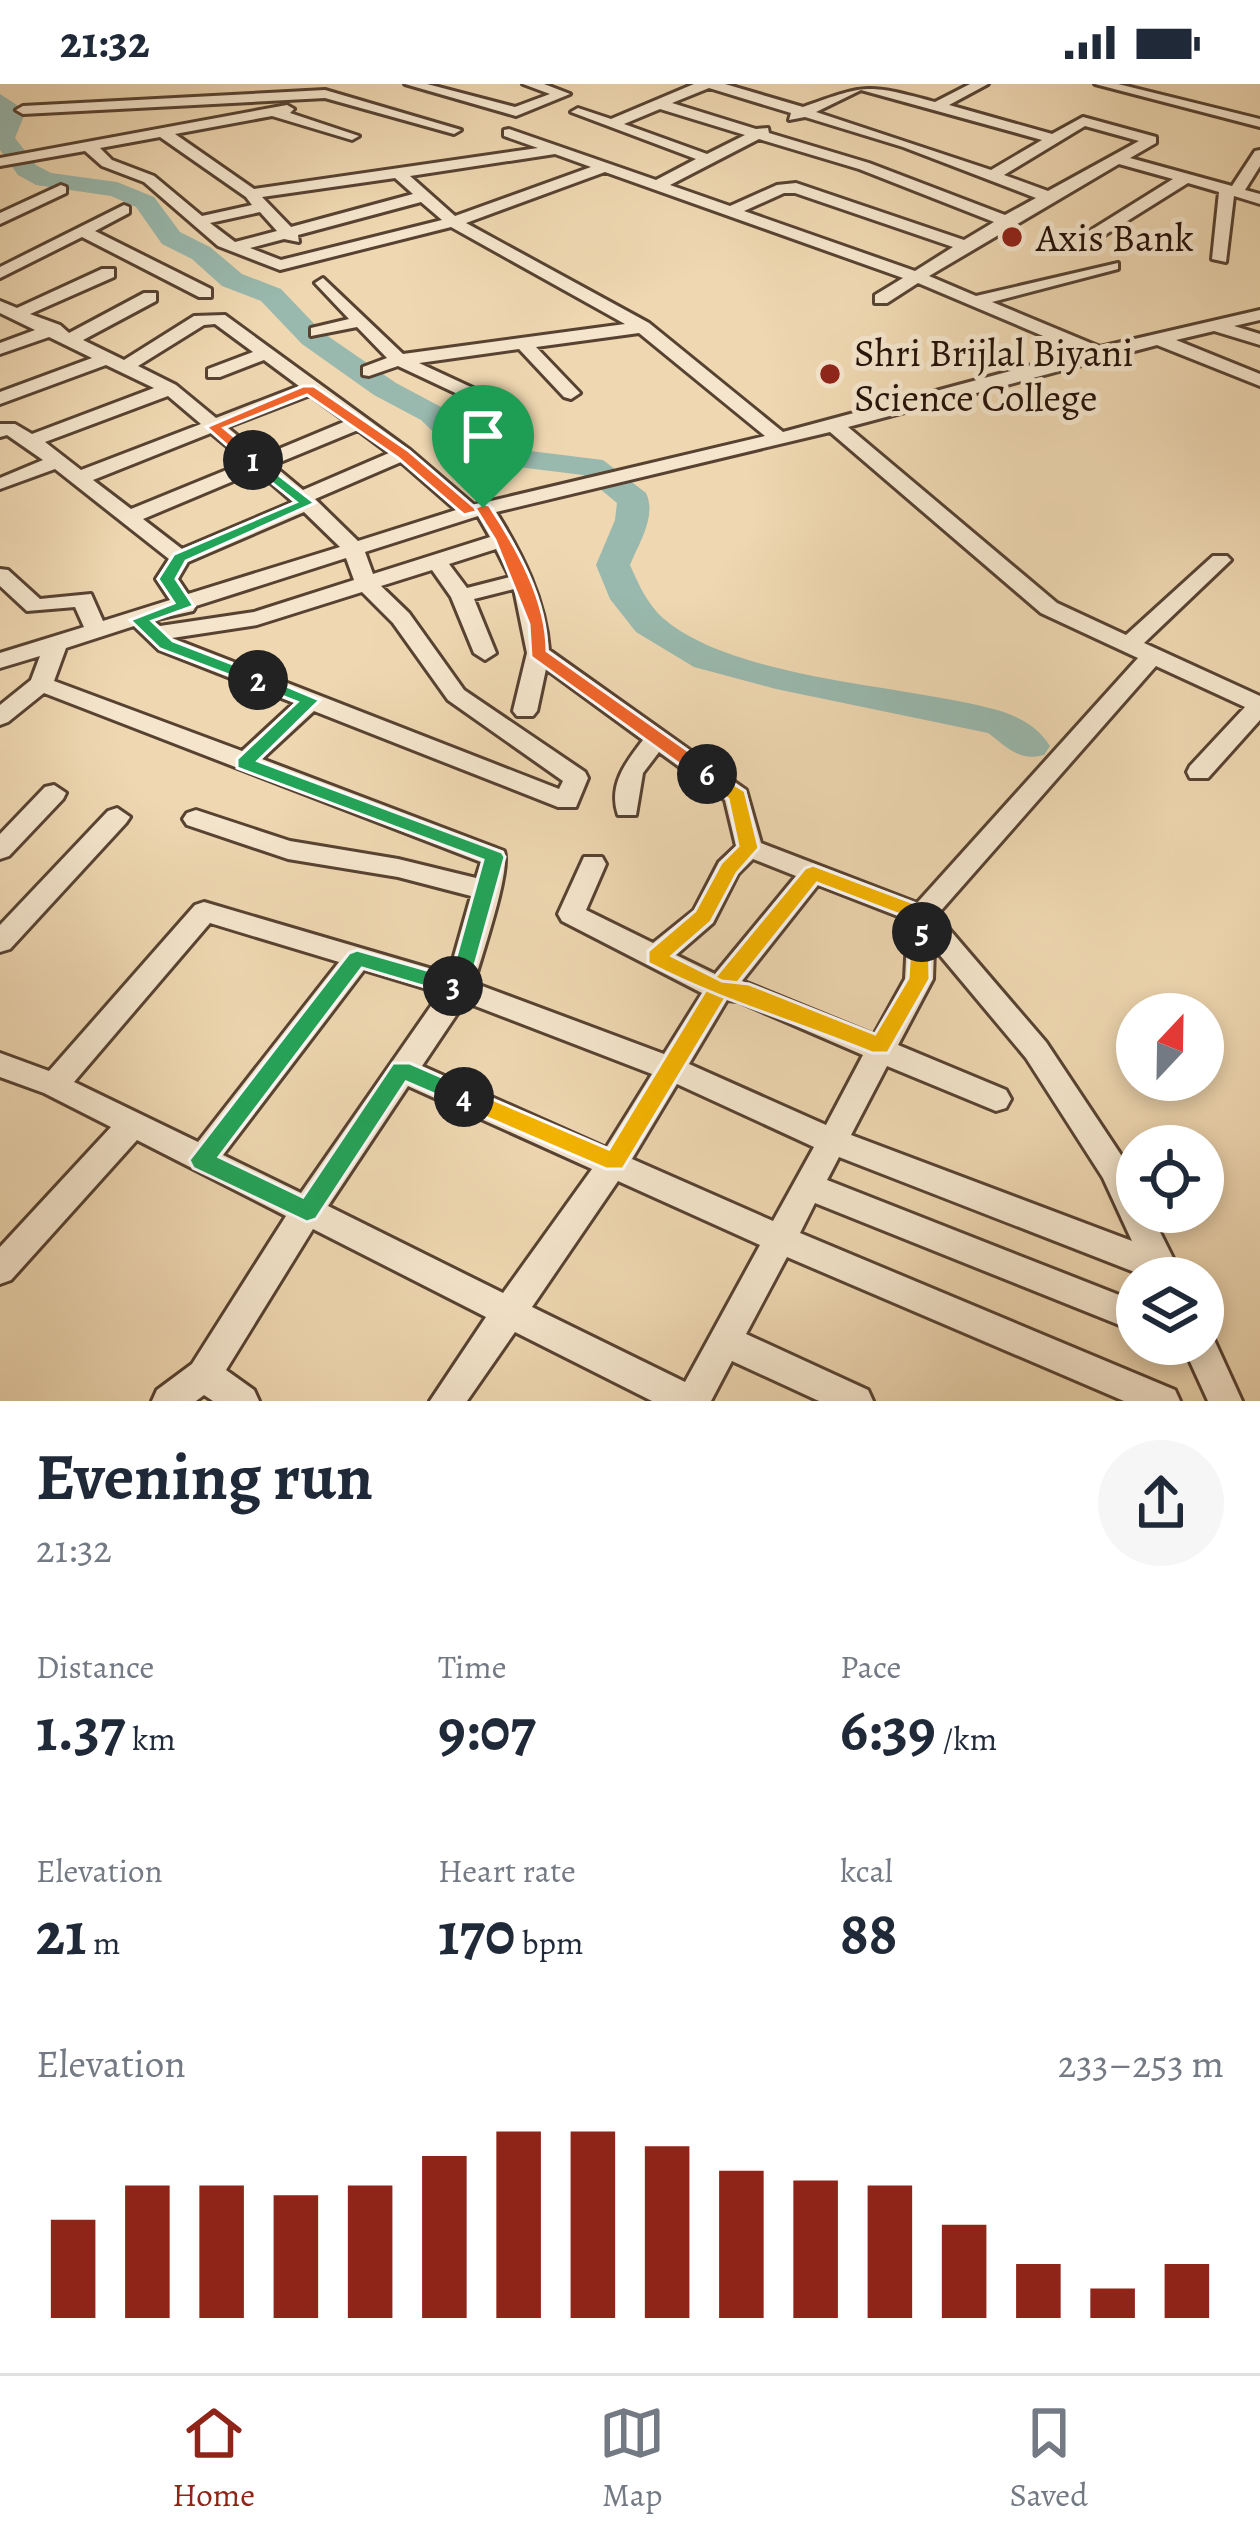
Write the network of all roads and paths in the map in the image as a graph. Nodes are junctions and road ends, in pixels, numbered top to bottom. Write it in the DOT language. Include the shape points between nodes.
graph roads {
  1 [pos="342,84"];
  2 [pos="412,84"];
  3 [pos="530,84"];
  4 [pos="709,84"];
  5 [pos="860,84"];
  6 [pos="932,84"];
  7 [pos="981,84"];
  8 [pos="1102,84"];
  9 [pos="221,91"];
  10 [pos="964,93"];
  11 [pos="325,94"];
  12 [pos="151,103"];
  13 [pos="659,104"];
  14 [pos="937,106"];
  15 [pos="81,107"];
  16 [pos="22,110"];
  17 [pos="270,111"];
  18 [pos="578,112"];
  19 [pos="802,114"];
  20 [pos="227,118"];
  21 [pos="1260,123"];
  22 [pos="612,124"];
  23 [pos="454,130"];
  24 [pos="153,133"];
  25 [pos="509,133"];
  26 [pos="756,134"];
  27 [pos="352,136"];
  28 [pos="1052,138"];
  29 [pos="89,146"];
  30 [pos="69,149"];
  31 [pos="559,150"];
  32 [pos="1260,154"];
  33 [pos="706,158"];
  34 [pos="1118,159"];
  35 [pos="0,162"];
  36 [pos="605,167"];
  37 [pos="398,173"];
  38 [pos="993,176"];
  39 [pos="1186,178"];
  40 [pos="658,185"];
  41 [pos="61,190"];
  42 [pos="1232,191"];
  43 [pos="424,196"];
  44 [pos="1051,198"];
  45 [pos="1260,199"];
  46 [pos="256,200"];
  47 [pos="124,210"];
  48 [pos="731,211"];
  49 [pos="0,219"];
  50 [pos="200,220"];
  51 [pos="1006,221"];
  52 [pos="453,223"];
  53 [pos="285,230"];
  54 [pos="84,232"];
  55 [pos="1094,235"];
  56 [pos="966,246"];
  57 [pos="234,247"];
  58 [pos="308,255"];
  59 [pos="1220,259"];
  60 [pos="1112,266"];
  61 [pos="0,273"];
  62 [pos="108,273"];
  63 [pos="916,278"];
  64 [pos="323,283"];
  65 [pos="205,293"];
  66 [pos="150,297"];
  67 [pos="881,299"];
  68 [pos="976,301"];
  69 [pos="10,309"];
  70 [pos="1260,315"];
  71 [pos="361,321"];
  72 [pos="1216,326"];
  73 [pos="643,327"];
  74 [pos="317,332"];
  75 [pos="64,333"];
  76 [pos="1161,340"];
  77 [pos="1260,340"];
  78 [pos="523,343"];
  79 [pos="0,349"];
  80 [pos="1098,353"];
  81 [pos="263,354"];
  82 [pos="398,360"];
  83 [pos="119,361"];
  84 [pos="369,371"];
  85 [pos="214,374"];
  86 [pos="1260,381"];
  87 [pos="170,389"];
  88 [pos="308,389"];
  89 [pos="571,393"];
  90 [pos="0,398"];
  91 [pos="496,406"];
  92 [pos="360,422"];
  93 [pos="834,425"];
  94 [pos="213,427"];
  95 [pos="0,431"];
  96 [pos="779,438"];
  97 [pos="31,441"];
  98 [pos="403,454"];
  99 [pos="57,461"];
  100 [pos="258,464"];
  101 [pos="79,478"];
  102 [pos="4,484"];
  103 [pos="304,500"];
  104 [pos="476,510"];
  105 [pos="130,517"];
  106 [pos="503,540"];
  107 [pos="353,548"];
  108 [pos="180,558"];
  109 [pos="1220,560"];
  110 [pos="436,561"];
  111 [pos="0,574"];
  112 [pos="520,580"];
  113 [pos="366,584"];
  114 [pos="462,596"];
  115 [pos="185,606"];
  116 [pos="145,627"];
  117 [pos="97,632"];
  118 [pos="56,644"];
  119 [pos="1127,646"];
  120 [pos="484,653"];
  121 [pos="538,653"];
  122 [pos="1151,657"];
  123 [pos="0,661"];
  124 [pos="41,684"];
  125 [pos="310,700"];
  126 [pos="1260,706"];
  127 [pos="524,711"];
  128 [pos="2,714"];
  129 [pos="657,738"];
  130 [pos="244,763"];
  131 [pos="1199,772"];
  132 [pos="54,793"];
  133 [pos="627,809"];
  134 [pos="117,817"];
  135 [pos="196,819"];
  136 [pos="749,848"];
  137 [pos="0,850"];
  138 [pos="593,864"];
  139 [pos="813,873"];
  140 [pos="489,891"];
  141 [pos="922,915"];
  142 [pos="0,942"];
  143 [pos="656,957"];
  144 [pos="357,958"];
  145 [pos="459,988"];
  146 [pos="718,989"];
  147 [pos="880,1046"];
  148 [pos="0,1065"];
  149 [pos="671,1069"];
  150 [pos="401,1070"];
  151 [pos="54,1085"];
  152 [pos="996,1100"];
  153 [pos="132,1125"];
  154 [pos="834,1142"];
  155 [pos="202,1160"];
  156 [pos="614,1162"];
  157 [pos="811,1186"];
  158 [pos="307,1211"];
  159 [pos="780,1239"];
  160 [pos="1126,1257"];
  161 [pos="1157,1257"];
  162 [pos="0,1270"];
  163 [pos="1116,1309"];
  164 [pos="505,1312"];
  165 [pos="725,1341"];
  166 [pos="1209,1365"];
  167 [pos="204,1375"];
  168 [pos="169,1401"];
  169 [pos="242,1401"];
  170 [pos="447,1401"];
  171 [pos="690,1401"];
  172 [pos="856,1401"];
  173 [pos="1163,1401"];
  174 [pos="1225,1401"];
  1 -- 11 [label="street"];
  2 -- 3 [label="street" via="516,112 563,94"];
  4 -- 13 [label="street"];
  4 -- 19 [label="street"];
  5 -- 14 [label="street"];
  5 -- 19 [label="street"];
  6 -- 10 [label="street"];
  7 -- 10 [label="street"];
  8 -- 21 [label="street"];
  9 -- 11 [label="street"];
  9 -- 12 [label="street"];
  9 -- 20 [label="street"];
  10 -- 14 [label="street"];
  11 -- 17 [label="street"];
  11 -- 23 [label="street"];
  12 -- 15 [label="street"];
  12 -- 24 [label="street"];
  13 -- 22 [label="street"];
  13 -- 26 [label="street"];
  14 -- 28 [label="street"];
  15 -- 16 [label="street"];
  15 -- 30 [label="street"];
  17 -- 20 [label="street"];
  17 -- 27 [label="street"];
  18 -- 22 [label="street"];
  19 -- 26 [label="street"];
  19 -- 38 [label="street"];
  20 -- 24 [label="street"];
  22 -- 33 [label="street"];
  24 -- 29 [label="street"];
  24 -- 46 [label="street"];
  25 -- 31 [label="street"];
  26 -- 33 [label="street"];
  26 -- 51 [label="street"];
  28 -- 34 [label="street" via="1083,121 1151,140"];
  28 -- 38 [label="street"];
  29 -- 30 [label="street"];
  29 -- 50 [label="street"];
  30 -- 35 [label="street"];
  31 -- 36 [label="street"];
  31 -- 37 [label="street"];
  32 -- 42 [label="street"];
  33 -- 40 [label="street"];
  34 -- 39 [label="street"];
  34 -- 44 [label="street"];
  36 -- 40 [label="street"];
  36 -- 52 [label="street"];
  37 -- 43 [label="street"];
  37 -- 46 [label="street"];
  38 -- 44 [label="street"];
  39 -- 42 [label="street"];
  39 -- 55 [label="street"];
  40 -- 48 [label="street"];
  41 -- 49 [label="street"];
  42 -- 45 [label="street"];
  42 -- 59 [label="street"];
  43 -- 52 [label="street"];
  43 -- 53 [label="street"];
  44 -- 51 [label="street"];
  46 -- 50 [label="street"];
  46 -- 53 [label="street"];
  47 -- 54 [label="street"];
  48 -- 56 [label="street" via="796,188"];
  48 -- 63 [label="street"];
  50 -- 57 [label="street"];
  51 -- 56 [label="street"];
  52 -- 58 [label="street"];
  52 -- 73 [label="street"];
  53 -- 57 [label="street"];
  53 -- 58 [label="street"];
  54 -- 61 [label="street"];
  54 -- 65 [label="street"];
  56 -- 63 [label="street"];
  57 -- 58 [label="street" via="280,266"];
  60 -- 68 [label="street"];
  62 -- 69 [label="street"];
  63 -- 67 [label="street"];
  63 -- 68 [label="street"];
  64 -- 71 [label="street"];
  66 -- 75 [label="street"];
  68 -- 80 [label="street"];
  69 -- 75 [label="street"];
  70 -- 72 [label="street"];
  71 -- 74 [label="street"];
  71 -- 82 [label="street"];
  72 -- 76 [label="street"];
  72 -- 77 [label="street"];
  73 -- 78 [label="street"];
  73 -- 96 [label="street"];
  75 -- 79 [label="street"];
  75 -- 83 [label="street"];
  76 -- 80 [label="street"];
  76 -- 86 [label="street"];
  78 -- 82 [label="street"];
  78 -- 89 [label="street"];
  80 -- 93 [label="street"];
  81 -- 83 [label="street" via="208,319"];
  81 -- 85 [label="street"];
  81 -- 88 [label="street"];
  82 -- 84 [label="street"];
  82 -- 91 [label="street"];
  83 -- 87 [label="street"];
  83 -- 90 [label="street"];
  87 -- 94 [label="street"];
  87 -- 97 [label="street"];
  88 -- 92 [label="street"];
  88 -- 94 [label="street"];
  92 -- 98 [label="street"];
  92 -- 100 [label="street"];
  93 -- 96 [label="street"];
  93 -- 119 [label="street" via="1049,608"];
  94 -- 100 [label="street"];
  94 -- 101 [label="street"];
  95 -- 97 [label="street"];
  96 -- 104 [label="street"];
  97 -- 99 [label="street"];
  98 -- 103 [label="street"];
  98 -- 104 [label="street"];
  99 -- 101 [label="street"];
  99 -- 102 [label="street"];
  100 -- 103 [label="street"];
  100 -- 105 [label="street"];
  101 -- 105 [label="street"];
  103 -- 107 [label="street"];
  103 -- 108 [label="street"];
  104 -- 106 [label="street"];
  104 -- 107 [label="street"];
  105 -- 108 [label="street"];
  106 -- 110 [label="street"];
  106 -- 112 [label="street"];
  107 -- 113 [label="street"];
  107 -- 115 [label="street"];
  108 -- 115 [label="street" via="167,579"];
  109 -- 119 [label="street"];
  110 -- 113 [label="street"];
  110 -- 114 [label="street"];
  111 -- 117 [label="street" via="35,606 83,599"];
  112 -- 114 [label="street"];
  112 -- 121 [label="street" via="538,624"];
  113 -- 116 [label="street" via="256,618"];
  113 -- 125 [label="street" via="456,695 576,778 567,800"];
  114 -- 120 [label="street"];
  115 -- 116 [label="street"];
  116 -- 117 [label="street"];
  116 -- 125 [label="street" via="167,645"];
  117 -- 118 [label="street"];
  118 -- 123 [label="street"];
  118 -- 124 [label="street"];
  119 -- 122 [label="street"];
  121 -- 127 [label="street"];
  121 -- 129 [label="street"];
  122 -- 126 [label="street"];
  122 -- 141 [label="street"];
  124 -- 128 [label="street"];
  124 -- 130 [label="street"];
  125 -- 130 [label="street"];
  126 -- 131 [label="street"];
  129 -- 133 [label="street" via="631,772"];
  129 -- 136 [label="street" via="737,796"];
  130 -- 140 [label="street" via="495,857"];
  132 -- 137 [label="street"];
  134 -- 142 [label="street"];
  135 -- 140 [label="street" via="288,850"];
  136 -- 139 [label="street"];
  136 -- 143 [label="street" via="728,868 704,916"];
  138 -- 143 [label="street" via="571,914"];
  139 -- 141 [label="street"];
  139 -- 146 [label="street"];
  140 -- 145 [label="street"];
  141 -- 147 [label="street" via="919,979"];
  141 -- 161 [label="street" via="1036,1050 1114,1170"];
  143 -- 146 [label="street"];
  144 -- 145 [label="street"];
  144 -- 151 [label="street" via="204,912"];
  144 -- 155 [label="street"];
  145 -- 149 [label="street"];
  145 -- 150 [label="street"];
  146 -- 147 [label="street"];
  146 -- 149 [label="street"];
  147 -- 152 [label="street"];
  147 -- 154 [label="street"];
  148 -- 151 [label="street"];
  149 -- 154 [label="street"];
  149 -- 156 [label="street"];
  150 -- 156 [label="street"];
  150 -- 158 [label="street"];
  151 -- 153 [label="street"];
  153 -- 155 [label="street"];
  153 -- 162 [label="street"];
  154 -- 157 [label="street"];
  154 -- 160 [label="street"];
  155 -- 158 [label="street"];
  156 -- 159 [label="street"];
  156 -- 164 [label="street"];
  157 -- 159 [label="street"];
  157 -- 163 [label="street"];
  158 -- 164 [label="street"];
  158 -- 167 [label="street"];
  159 -- 165 [label="street"];
  159 -- 173 [label="street"];
  164 -- 170 [label="street"];
  164 -- 171 [label="street"];
  165 -- 171 [label="street"];
  165 -- 172 [label="street"];
  166 -- 174 [label="street"];
  167 -- 168 [label="street"];
  167 -- 169 [label="street"];
}
